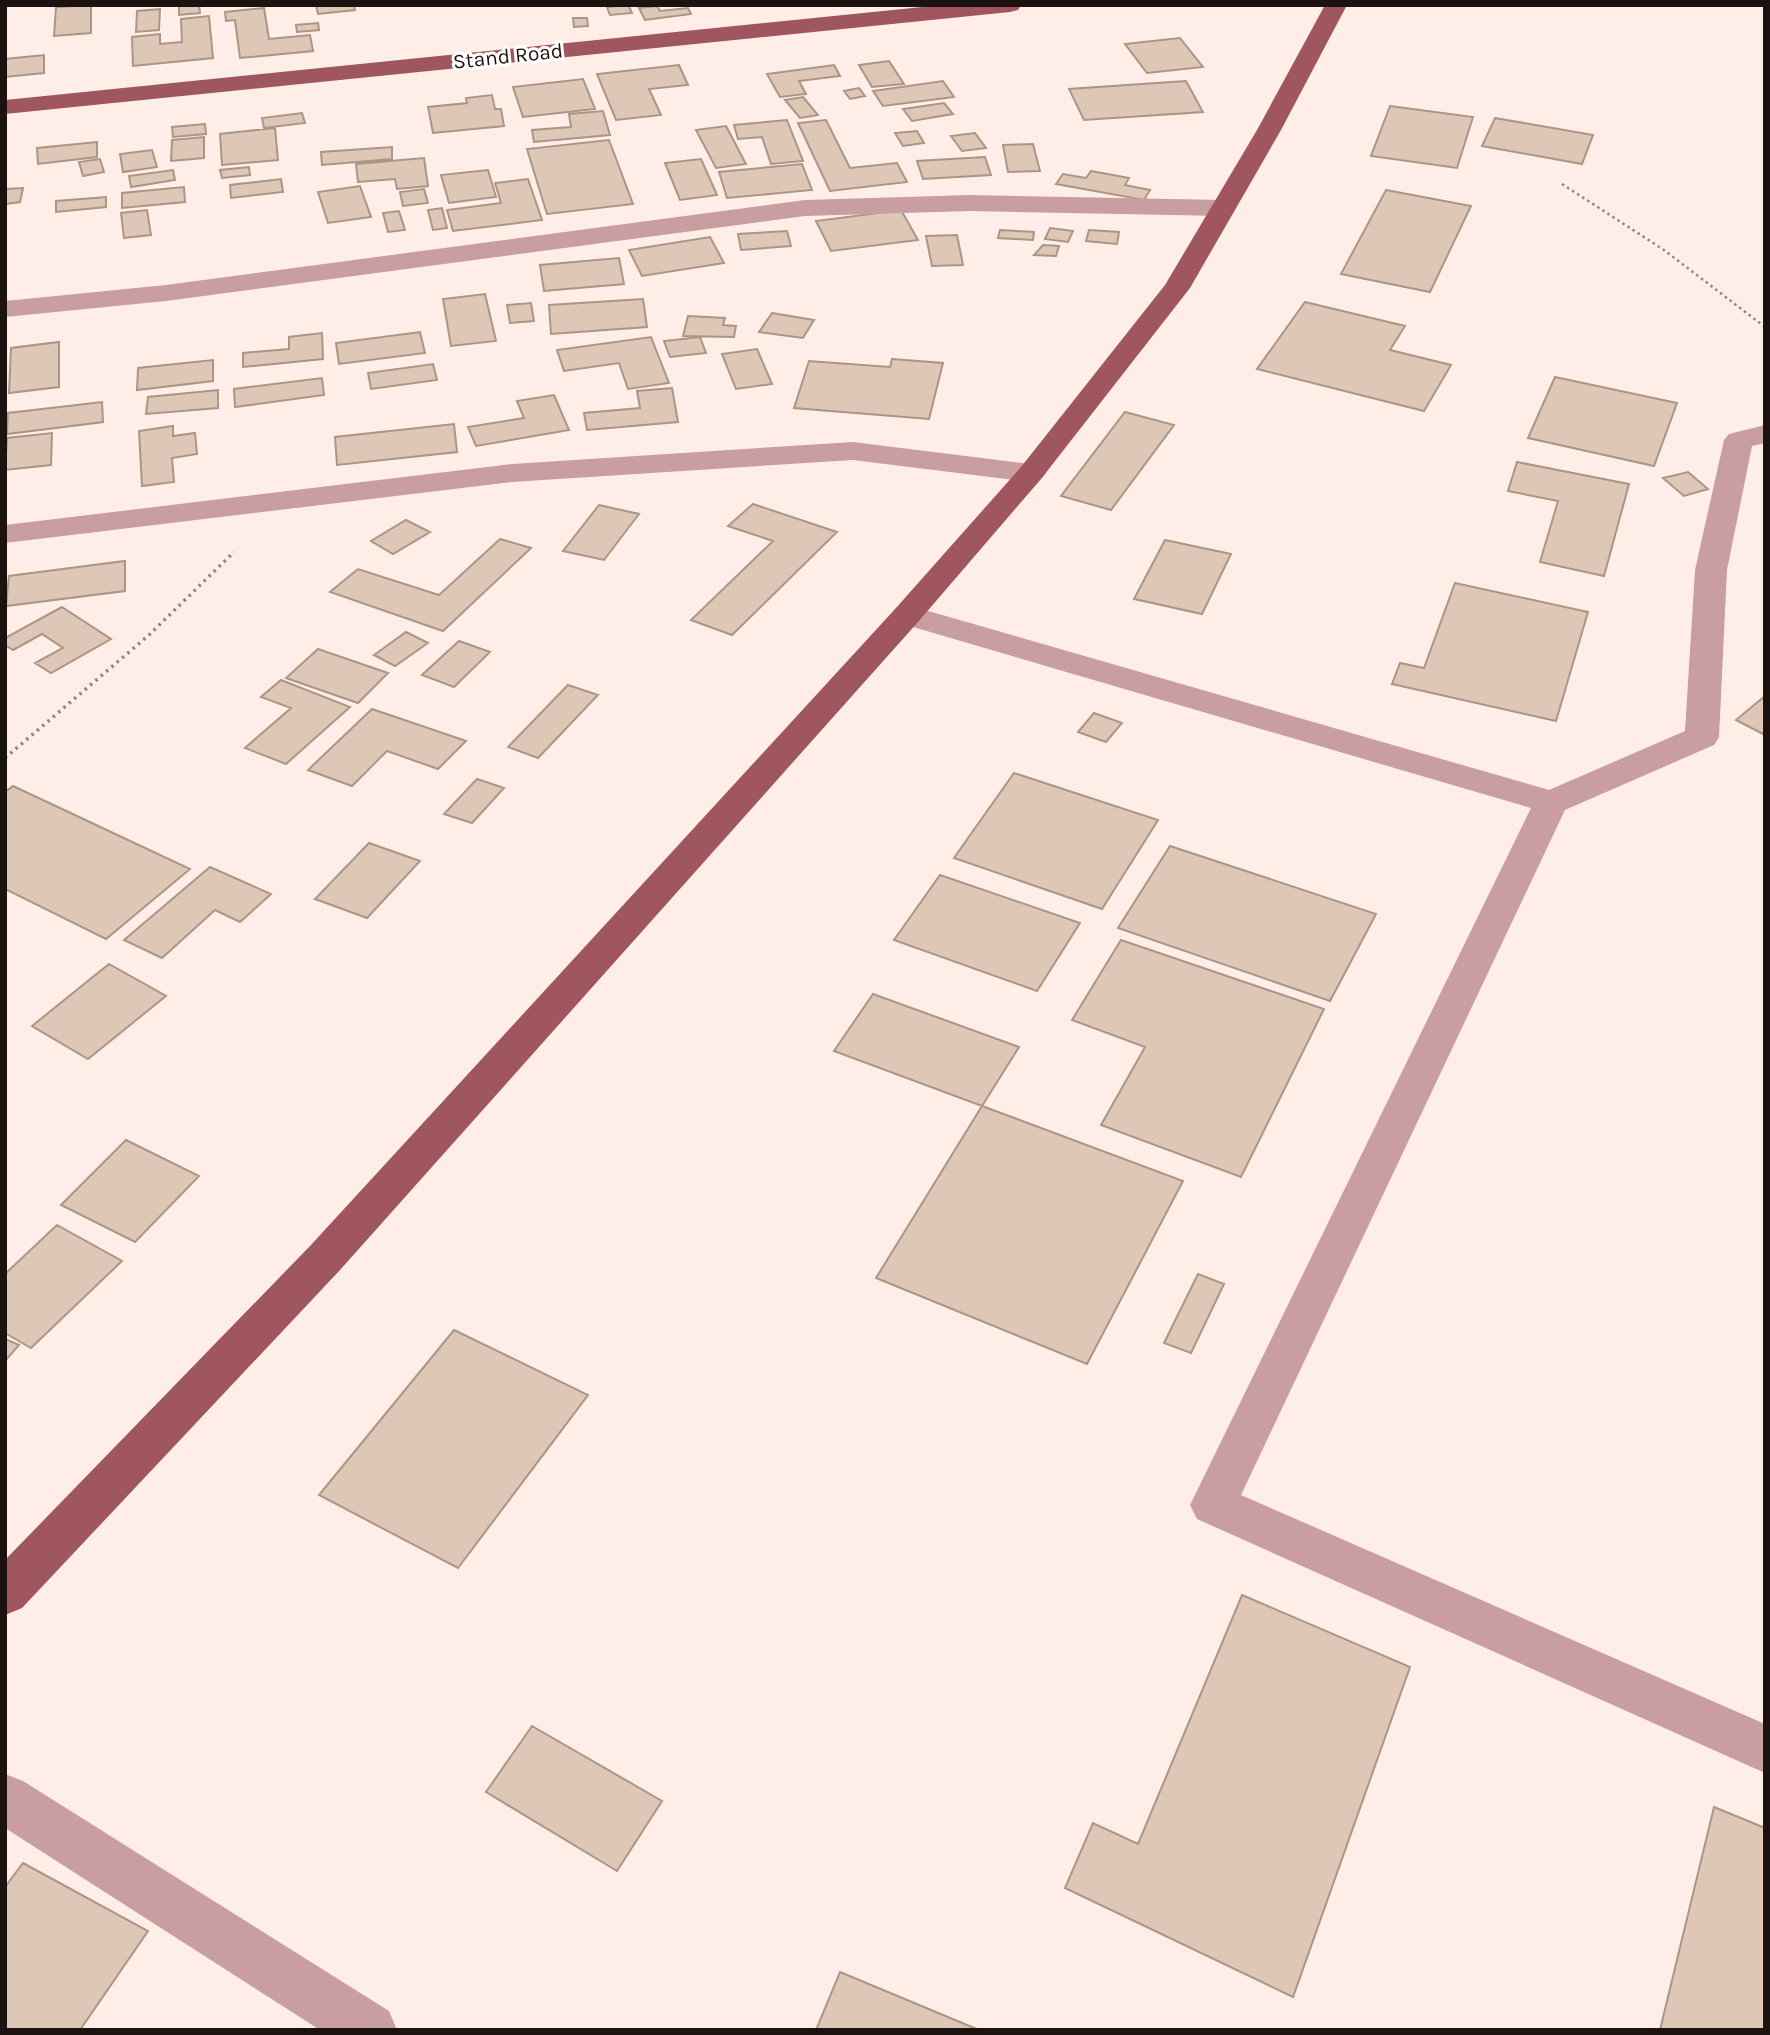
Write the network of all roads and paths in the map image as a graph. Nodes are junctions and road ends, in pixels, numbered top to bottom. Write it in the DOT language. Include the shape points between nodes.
graph roads {
  1 [pos="1010,5"];
  2 [pos="1336,5"];
  3 [pos="5,107"];
  4 [pos="1562,184"];
  5 [pos="1223,208"];
  6 [pos="5,309"];
  7 [pos="1765,327"];
  8 [pos="1765,434"];
  9 [pos="1031,473"];
  10 [pos="287,500"];
  11 [pos="5,534"];
  12 [pos="907,615"];
  13 [pos="5,758"];
  14 [pos="1551,802"];
  15 [pos="5,1593"];
  16 [pos="1765,1749"];
  17 [pos="5,1799"];
  18 [pos="370,2030"];
  1 -- 3 [label="main road, Stand Road"];
  2 -- 5 [label="main road"];
  4 -- 7 [label="path" via="1664,250"];
  5 -- 6 [label="street" via="970,203 805,208 166,293"];
  5 -- 9 [label="main road" via="1177,288"];
  8 -- 14 [label="street" via="1739,440 1711,570 1702,737"];
  9 -- 10 [label="street" via="853,451 512,473"];
  9 -- 12 [label="main road"];
  10 -- 11 [label="street"];
  10 -- 13 [label="path" via="149,635"];
  12 -- 14 [label="street"];
  12 -- 15 [label="main road" via="325,1258"];
  14 -- 16 [label="street" via="1213,1505"];
  17 -- 18 [label="street"];
}
